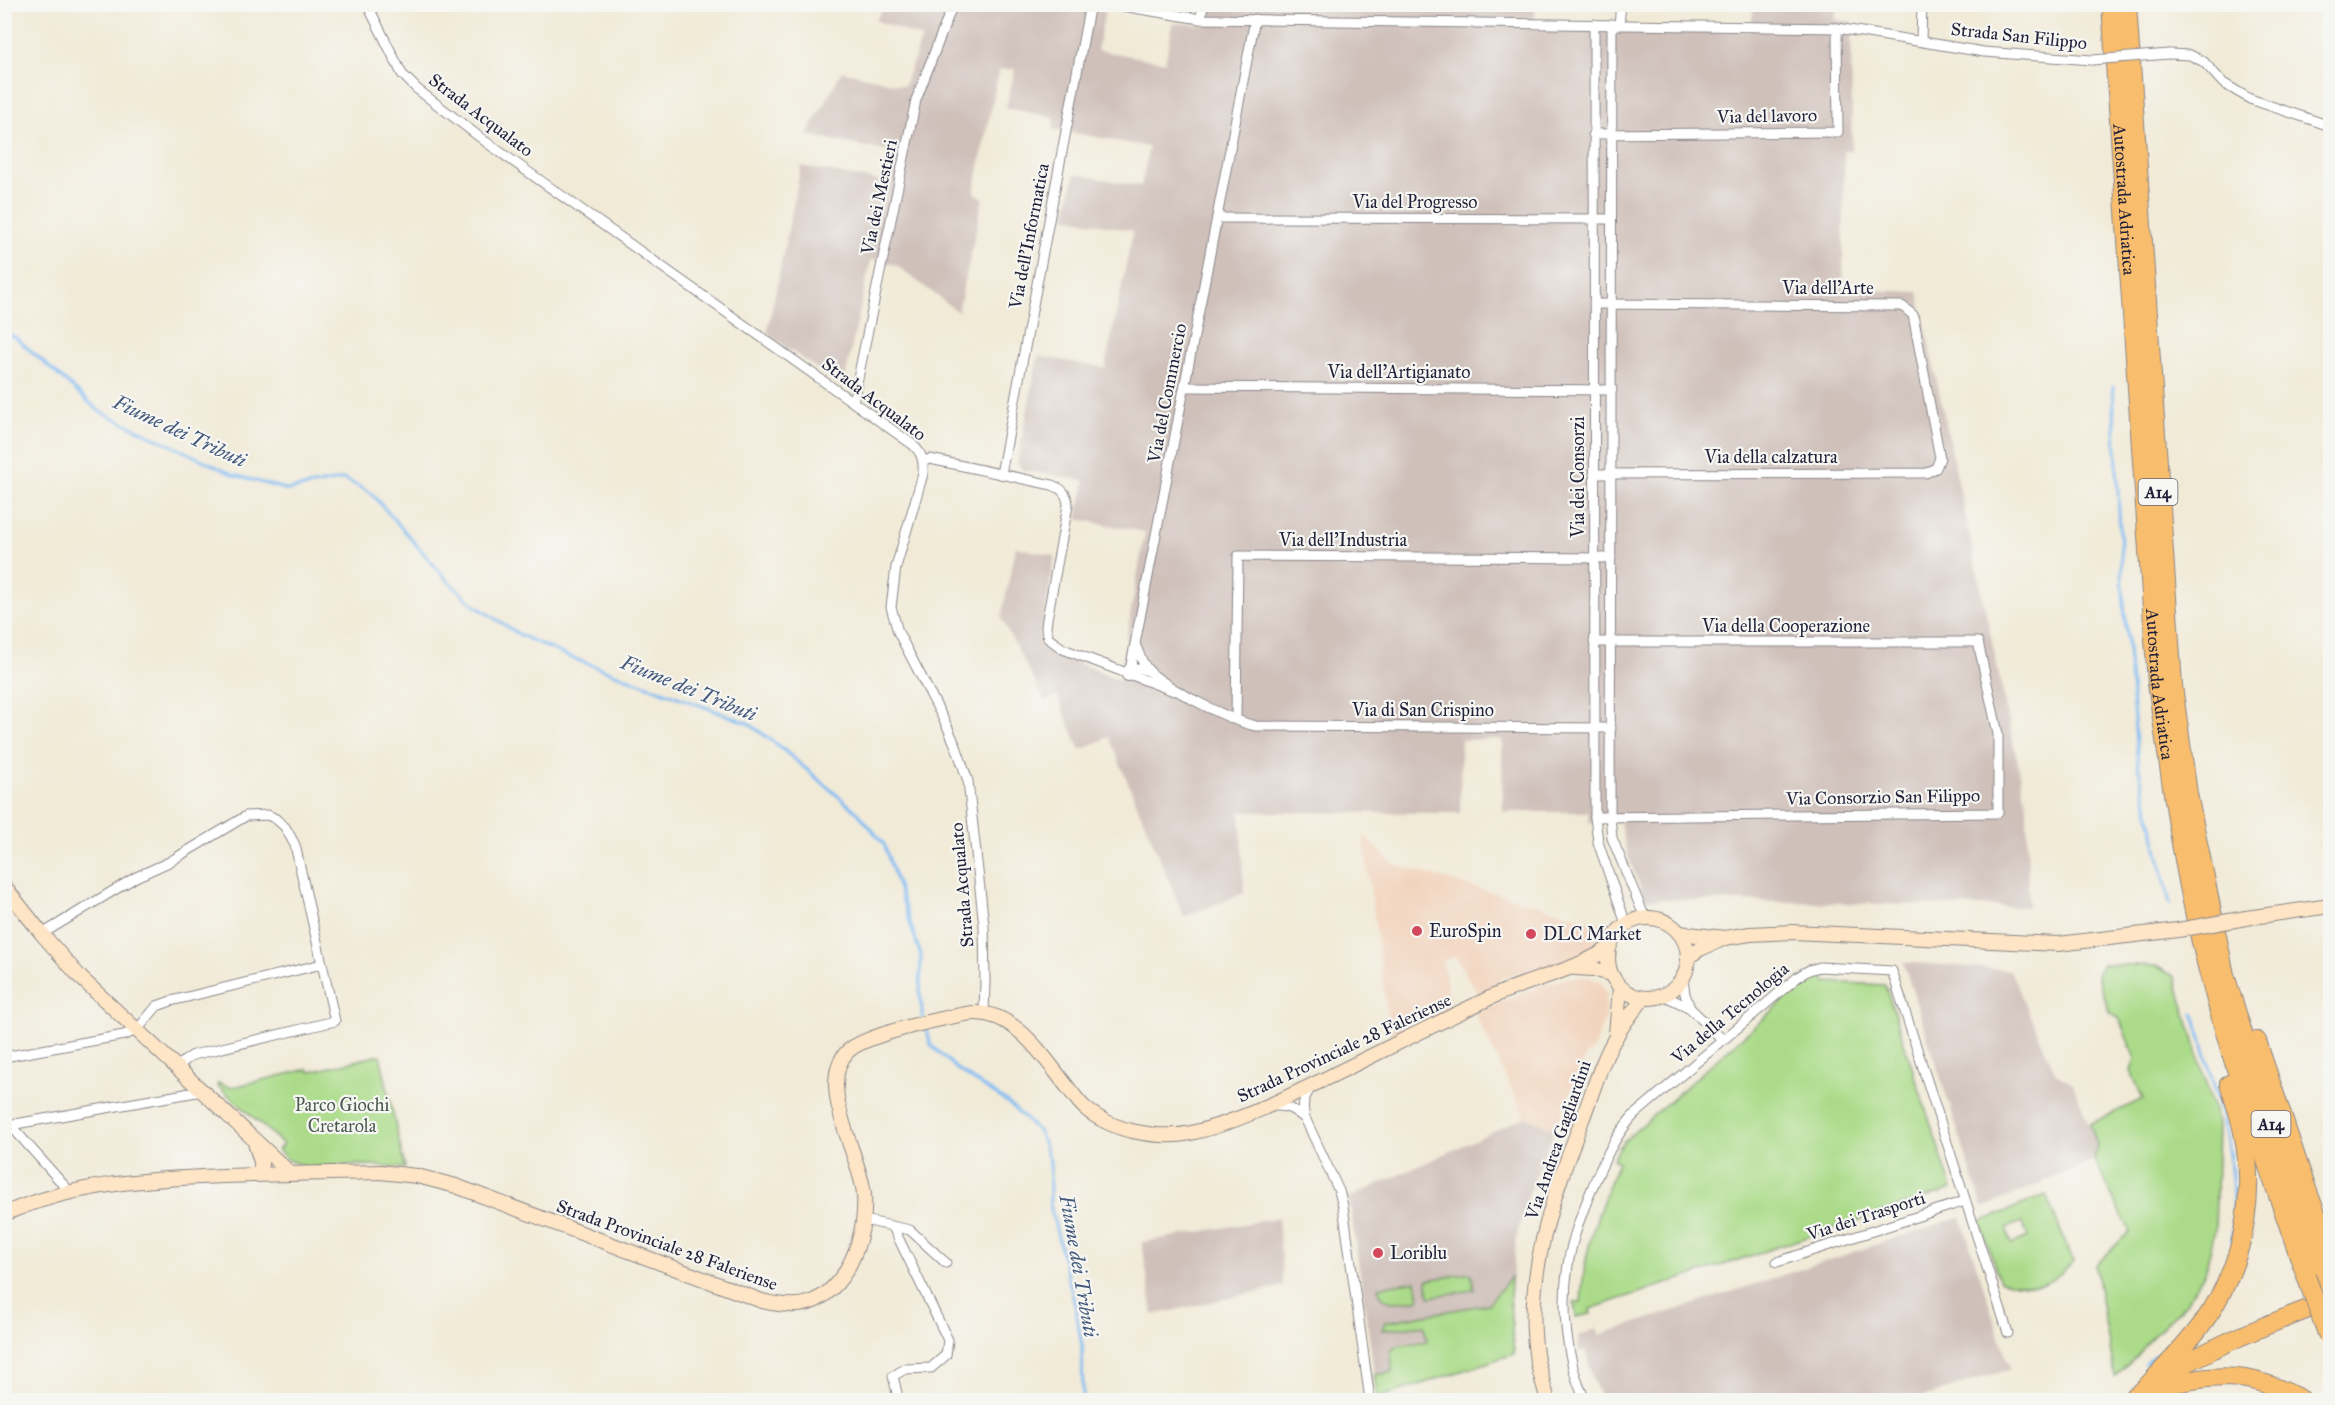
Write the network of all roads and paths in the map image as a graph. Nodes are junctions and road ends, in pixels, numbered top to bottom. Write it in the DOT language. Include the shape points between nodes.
graph roads {
  1 [pos="367,4"];
  2 [pos="953,4"];
  3 [pos="1090,4"];
  4 [pos="1110,4"];
  5 [pos="1204,4"];
  6 [pos="1621,4"];
  7 [pos="1922,4"];
  8 [pos="2111,4"];
  9 [pos="2127,4"];
  10 [pos="1200,19"];
  11 [pos="1255,20"];
  12 [pos="1594,24"];
  13 [pos="1615,25"];
  14 [pos="1837,28"];
  15 [pos="1921,41"];
  16 [pos="2331,126"];
  17 [pos="1593,134"];
  18 [pos="1612,134"];
  19 [pos="1218,218"];
  20 [pos="1594,219"];
  21 [pos="1611,219"];
  22 [pos="1594,304"];
  23 [pos="1611,304"];
  24 [pos="1185,387"];
  25 [pos="1594,390"];
  26 [pos="1612,390"];
  27 [pos="853,402"];
  28 [pos="1940,458"];
  29 [pos="924,461"];
  30 [pos="1001,474"];
  31 [pos="1594,474"];
  32 [pos="1611,474"];
  33 [pos="1594,557"];
  34 [pos="1611,558"];
  35 [pos="1594,642"];
  36 [pos="1611,642"];
  37 [pos="1978,642"];
  38 [pos="1136,646"];
  39 [pos="1149,670"];
  40 [pos="1129,672"];
  41 [pos="1186,695"];
  42 [pos="1236,720"];
  43 [pos="1595,727"];
  44 [pos="1611,728"];
  45 [pos="1610,816"];
  46 [pos="1594,817"];
  47 [pos="4,886"];
  48 [pos="2331,906"];
  49 [pos="1645,918"];
  50 [pos="1626,924"];
  51 [pos="1679,933"];
  52 [pos="42,934"];
  53 [pos="1725,938"];
  54 [pos="1609,948"];
  55 [pos="1688,957"];
  56 [pos="322,964"];
  57 [pos="1575,968"];
  58 [pos="1610,974"];
  59 [pos="2224,975"];
  60 [pos="1683,979"];
  61 [pos="1620,988"];
  62 [pos="1664,995"];
  63 [pos="1644,998"];
  64 [pos="1690,1008"];
  65 [pos="984,1013"];
  66 [pos="137,1030"];
  67 [pos="2225,1031"];
  68 [pos="1616,1036"];
  69 [pos="1723,1040"];
  70 [pos="4,1057"];
  71 [pos="176,1067"];
  72 [pos="1315,1084"];
  73 [pos="202,1091"];
  74 [pos="1286,1098"];
  75 [pos="1269,1106"];
  76 [pos="1299,1108"];
  77 [pos="7,1122"];
  78 [pos="253,1138"];
  79 [pos="270,1155"];
  80 [pos="290,1173"];
  81 [pos="266,1174"];
  82 [pos="70,1192"];
  83 [pos="1965,1202"];
  84 [pos="4,1214"];
  85 [pos="864,1220"];
  86 [pos="893,1227"];
  87 [pos="2331,1251"];
  88 [pos="1777,1262"];
  89 [pos="946,1263"];
  90 [pos="2314,1274"];
  91 [pos="2331,1296"];
  92 [pos="2331,1301"];
  93 [pos="2008,1333"];
  94 [pos="2329,1340"];
  95 [pos="897,1393"];
  96 [pos="2137,1395"];
  97 [pos="1370,1401"];
  98 [pos="1548,1401"];
  99 [pos="1585,1401"];
  100 [pos="2302,1401"];
  1 -- 27 [label="street, Strada Acqualato" via="402,74 417,89"];
  2 -- 27 [label="street, Via dei Mestieri" via="916,100"];
  3 -- 30 [label="street, Via dell'Informatica"];
  4 -- 10 [label="street, Strada San Filippo"];
  5 -- 10 [label="street"];
  6 -- 13 [label="street, Via dei Consorzi"];
  7 -- 15 [label="street"];
  8 -- 67 [label="highway, Autostrada Adriatica / A14" via="2157,682 2189,885"];
  9 -- 59 [label="highway, Autostrada Adriatica / A14" via="2173,686 2188,794"];
  10 -- 11 [label="street, Strada San Filippo"];
  11 -- 12 [label="street, Strada San Filippo"];
  11 -- 19 [label="street, Via del Commercio"];
  12 -- 13 [label="street, Strada San Filippo"];
  12 -- 17 [label="street, Via dei Consorzi"];
  13 -- 14 [label="street, Strada San Filippo"];
  13 -- 18 [label="street, Via dei Consorzi"];
  14 -- 15 [label="street, Strada San Filippo"];
  14 -- 18 [label="street, Via del lavoro" via="1838,132"];
  15 -- 16 [label="street, Strada San Filippo, bridge" via="1984,52 2092,60 2190,55 2204,62 2223,83 2250,99"];
  17 -- 18 [label="street, Via del lavoro"];
  17 -- 20 [label="street, Via dei Consorzi"];
  18 -- 21 [label="street, Via dei Consorzi"];
  19 -- 20 [label="street, Via del Progresso"];
  19 -- 24 [label="street, Via del Commercio"];
  20 -- 21 [label="street, Via del Progresso"];
  20 -- 22 [label="street, Via dei Consorzi"];
  21 -- 23 [label="street, Via dei Consorzi"];
  22 -- 23 [label="street, Via dell'Arte"];
  22 -- 25 [label="street, Via dei Consorzi"];
  23 -- 26 [label="street, Via dei Consorzi"];
  23 -- 28 [label="street, Via dell'Arte" via="1902,306 1913,315"];
  24 -- 25 [label="street, Via dell'Artigianato"];
  24 -- 38 [label="street, Via del Commercio"];
  25 -- 26 [label="street, Via dell'Artigianato"];
  25 -- 31 [label="street, Via dei Consorzi"];
  26 -- 32 [label="street, Via dei Consorzi"];
  27 -- 29 [label="street, Strada Acqualato" via="912,444"];
  28 -- 32 [label="street, Via della calzatura" via="1936,468 1926,473"];
  29 -- 30 [label="street"];
  29 -- 65 [label="street, Strada Acqualato" via="920,491 896,567 891,607 898,632 950,734 968,781 984,925"];
  30 -- 40 [label="street" via="1052,485 1068,498 1046,627 1048,638 1063,649"];
  31 -- 32 [label="street, Via della calzatura"];
  31 -- 33 [label="street, Via dei Consorzi"];
  32 -- 34 [label="street, Via dei Consorzi"];
  33 -- 34 [label="street, Via dell'Industria"];
  33 -- 35 [label="street, Via dei Consorzi"];
  33 -- 42 [label="street, Via dell'Industria" via="1238,556"];
  34 -- 36 [label="street, Via dei Consorzi"];
  35 -- 36 [label="street, Via della Cooperazione"];
  35 -- 43 [label="street, Via dei Consorzi"];
  36 -- 37 [label="street, Via della Cooperazione"];
  36 -- 44 [label="street, Via dei Consorzi"];
  37 -- 45 [label="street, Via Consorzio San Filippo" via="1998,734 1998,813"];
  38 -- 39 [label="street"];
  38 -- 40 [label="street, Via del Commercio"];
  39 -- 40 [label="street" via="1137,668"];
  39 -- 41 [label="street"];
  40 -- 41 [label="street"];
  41 -- 42 [label="street"];
  42 -- 43 [label="street, Via di San Crispino" via="1256,726"];
  43 -- 44 [label="street, Via di San Crispino"];
  43 -- 46 [label="street, Via dei Consorzi"];
  44 -- 45 [label="street, Via dei Consorzi"];
  45 -- 46 [label="street, Via Consorzio San Filippo"];
  45 -- 49 [label="street, Via dei Consorzi" via="1612,838"];
  46 -- 50 [label="street, Via dei Consorzi" via="1598,842"];
  47 -- 52 [label="main road"];
  48 -- 53 [label="main road, bridge" via="2058,944 1792,932"];
  49 -- 50 [label="main road"];
  49 -- 51 [label="main road" via="1670,924"];
  50 -- 54 [label="main road" via="1618,930"];
  51 -- 53 [label="main road"];
  51 -- 55 [label="main road"];
  52 -- 56 [label="street" via="235,821 268,815 292,836"];
  52 -- 66 [label="main road" via="80,977"];
  53 -- 55 [label="main road"];
  54 -- 57 [label="main road, Strada Provinciale 28 Faleriense"];
  54 -- 58 [label="main road"];
  55 -- 60 [label="main road"];
  56 -- 66 [label="street" via="171,1001 158,1006"];
  56 -- 71 [label="street" via="335,1021 193,1055"];
  57 -- 58 [label="main road, Strada Provinciale 28 Faleriense"];
  57 -- 72 [label="main road, Strada Provinciale 28 Faleriense" via="1510,989"];
  58 -- 61 [label="main road"];
  59 -- 87 [label="highway" via="2260,1048"];
  59 -- 90 [label="highway, Autostrada Adriatica / A14" via="2289,1180"];
  60 -- 62 [label="main road"];
  60 -- 64 [label="street"];
  61 -- 63 [label="main road"];
  61 -- 68 [label="main road"];
  62 -- 63 [label="main road"];
  62 -- 64 [label="street"];
  63 -- 68 [label="main road"];
  64 -- 69 [label="street"];
  65 -- 75 [label="main road, Strada Provinciale 28 Faleriense" via="1025,1035 1085,1108 1131,1131 1188,1134"];
  65 -- 85 [label="main road, Strada Provinciale 28 Faleriense" via="949,1017 901,1030 859,1043 846,1053 836,1074 836,1094 864,1191"];
  66 -- 70 [label="street"];
  66 -- 71 [label="main road"];
  67 -- 90 [label="highway, Autostrada Adriatica / A14" via="2274,1184"];
  67 -- 96 [label="highway" via="2221,1056 2243,1133 2248,1176 2242,1244 2216,1303 2172,1359"];
  68 -- 98 [label="main road, Via Andrea Gagliardini" via="1561,1175 1537,1265 1534,1314 1538,1360"];
  69 -- 83 [label="street, Via della Tecnologia" via="1809,970 1820,967 1892,971"];
  69 -- 99 [label="street, Via della Tecnologia" via="1618,1132 1587,1199 1568,1265 1565,1299 1571,1361"];
  71 -- 73 [label="main road"];
  72 -- 74 [label="main road, Strada Provinciale 28 Faleriense"];
  72 -- 76 [label="street"];
  73 -- 77 [label="street"];
  73 -- 78 [label="main road"];
  74 -- 75 [label="main road, Strada Provinciale 28 Faleriense"];
  74 -- 76 [label="street" via="1293,1097"];
  75 -- 76 [label="street"];
  76 -- 97 [label="street" via="1343,1206"];
  77 -- 82 [label="street"];
  78 -- 79 [label="main road"];
  78 -- 81 [label="main road"];
  79 -- 80 [label="main road"];
  79 -- 81 [label="main road" via="273,1163"];
  80 -- 81 [label="main road, Strada Provinciale 28 Faleriense"];
  80 -- 85 [label="main road, Strada Provinciale 28 Faleriense" via="380,1172 456,1186 783,1306 809,1304 829,1293 855,1250"];
  81 -- 82 [label="main road, Strada Provinciale 28 Faleriense" via="153,1179"];
  82 -- 84 [label="main road, Strada Provinciale 28 Faleriense"];
  83 -- 88 [label="street, Via dei Trasporti"];
  83 -- 93 [label="street, Via della Tecnologia"];
  85 -- 86 [label="street"];
  86 -- 89 [label="street" via="909,1230"];
  86 -- 95 [label="street" via="948,1340 946,1354 931,1368 905,1369 893,1376"];
  90 -- 91 [label="highway, Autostrada Adriatica / A14"];
  90 -- 94 [label="highway, Autostrada Adriatica / A14, bridge"];
  92 -- 96 [label="highway" via="2185,1362"];
  96 -- 100 [label="highway" via="2201,1377 2228,1376 2275,1386"];
}
